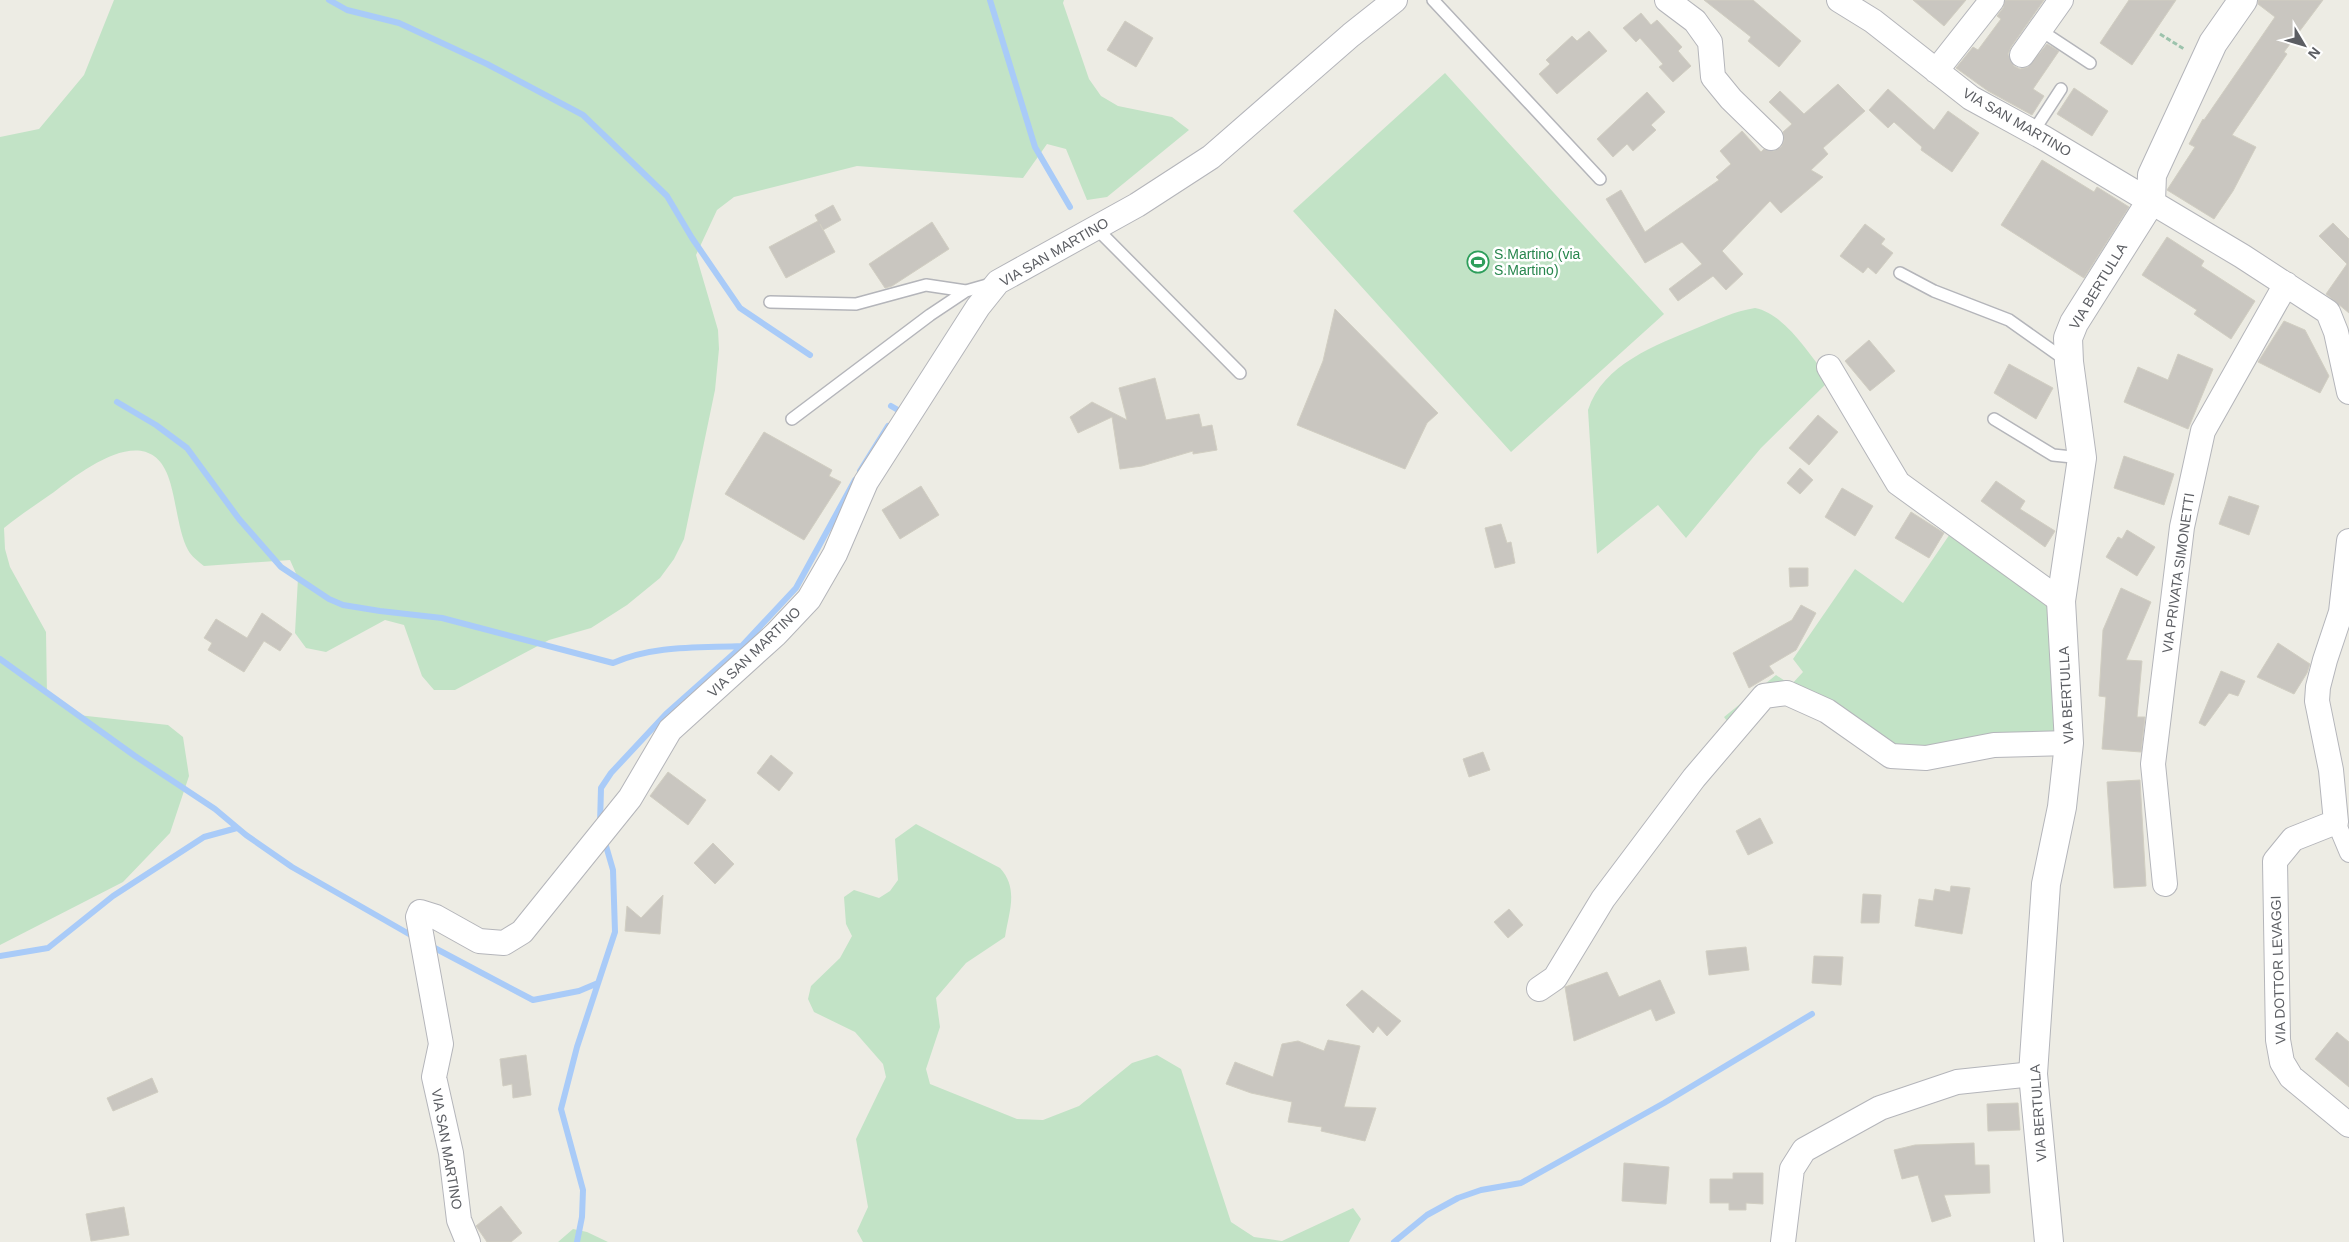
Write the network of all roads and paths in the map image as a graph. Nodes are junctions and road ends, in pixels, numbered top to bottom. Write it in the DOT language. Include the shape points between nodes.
graph roads {
  1 [pos="1395,0"];
  2 [pos="1433,0"];
  3 [pos="1667,0"];
  4 [pos="1839,0"];
  5 [pos="1992,0"];
  6 [pos="2061,0"];
  7 [pos="2243,0"];
  8 [pos="2040,30"];
  9 [pos="2160,34"];
  10 [pos="2188,52"];
  11 [pos="2022,55"];
  12 [pos="2090,63"];
  13 [pos="1936,71"];
  14 [pos="2061,89"];
  15 [pos="2034,132"];
  16 [pos="1771,138"];
  17 [pos="1600,179"];
  18 [pos="2150,201"];
  19 [pos="1096,228"];
  20 [pos="1900,273"];
  21 [pos="998,282"];
  22 [pos="2286,284"];
  23 [pos="966,290"];
  24 [pos="770,302"];
  25 [pos="2328,312"];
  26 [pos="2349,322"];
  27 [pos="2069,362"];
  28 [pos="1829,367"];
  29 [pos="1240,373"];
  30 [pos="2349,392"];
  31 [pos="792,419"];
  32 [pos="1994,419"];
  33 [pos="2082,458"];
  34 [pos="2349,541"];
  35 [pos="2061,601"];
  36 [pos="2069,743"];
  37 [pos="2336,822"];
  38 [pos="2349,853"];
  39 [pos="2165,884"];
  40 [pos="1538,989"];
  41 [pos="2033,1074"];
  42 [pos="2349,1125"];
  43 [pos="468,1242"];
  44 [pos="1783,1242"];
  45 [pos="2049,1242"];
  1 -- 19 [label="street, VIA SAN MARTINO" via="1350,35 1211,158"];
  2 -- 17 [label="lane"];
  3 -- 16 [label="street" via="1695,21 1710,42 1713,77"];
  4 -- 13 [label="street, VIA SAN MARTINO" via="1873,21"];
  5 -- 13 [label="street"];
  6 -- 8 [label="street"];
  7 -- 18 [label="street" via="2205,60 2152,175"];
  8 -- 11 [label="street"];
  8 -- 12 [label="lane"];
  9 -- 10 [label="path"];
  13 -- 15 [label="street, VIA SAN MARTINO" via="1971,98"];
  14 -- 15 [label="lane"];
  15 -- 18 [label="street, VIA SAN MARTINO"];
  18 -- 22 [label="street, VIA SAN MARTINO"];
  18 -- 27 [label="street, VIA BERTULLA" via="2074,324 2068,338"];
  19 -- 21 [label="street, VIA SAN MARTINO"];
  19 -- 29 [label="lane"];
  20 -- 27 [label="lane" via="1934,291 2009,320"];
  21 -- 23 [label="lane"];
  21 -- 43 [label="street, VIA SAN MARTINO" via="978,307 866,482 835,554 809,599 776,634 670,730 630,798 522,932 504,943 479,941 436,916 420,912 418,917 441,1044 434,1077 451,1153 459,1220"];
  22 -- 25 [label="street, VIA SAN MARTINO"];
  22 -- 39 [label="street, VIA PRIVATA SIMONETTI" via="2203,432 2182,526 2153,764"];
  23 -- 24 [label="lane" via="926,285 856,304"];
  23 -- 31 [label="lane"];
  25 -- 26 [label="street, VIA SAN MARTINO"];
  25 -- 30 [label="street" via="2336,332"];
  27 -- 33 [label="street, VIA BERTULLA"];
  28 -- 35 [label="street" via="1898,483"];
  32 -- 33 [label="lane" via="2053,454"];
  33 -- 35 [label="street, VIA BERTULLA"];
  34 -- 37 [label="street" via="2341,612 2325,660 2317,702 2331,770"];
  35 -- 36 [label="street, VIA BERTULLA"];
  36 -- 40 [label="street" via="1994,745 1926,758 1891,756 1827,710 1787,693 1764,696 1694,778 1603,900 1555,978"];
  36 -- 41 [label="street, VIA BERTULLA" via="2062,807 2046,884"];
  37 -- 38 [label="street"];
  37 -- 42 [label="street, VIA DOTTOR LEVAGGI" via="2294,839 2275,861 2278,1040 2282,1062 2291,1077"];
  41 -- 44 [label="street" via="1956,1082 1880,1108 1804,1150 1792,1169"];
  41 -- 45 [label="street, VIA BERTULLA"];
}
